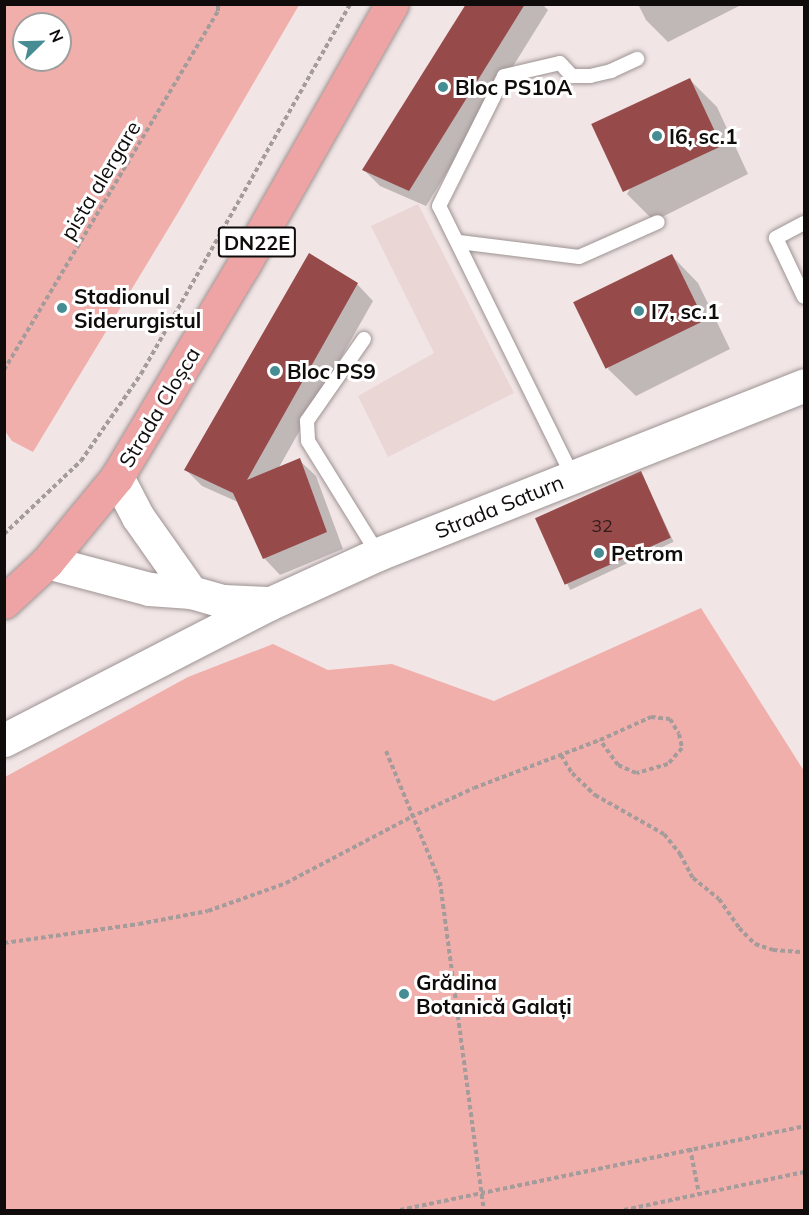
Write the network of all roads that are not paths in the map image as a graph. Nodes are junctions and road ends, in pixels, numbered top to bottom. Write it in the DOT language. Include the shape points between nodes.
graph roads {
  1 [pos="392,4"];
  2 [pos="637,59"];
  3 [pos="658,222"];
  4 [pos="804,223"];
  5 [pos="459,242"];
  6 [pos="804,297"];
  7 [pos="364,339"];
  8 [pos="804,385"];
  9 [pos="117,477"];
  10 [pos="573,477"];
  11 [pos="378,554"];
  12 [pos="47,562"];
  13 [pos="191,592"];
  14 [pos="4,602"];
  15 [pos="269,604"];
  16 [pos="4,740"];
  1 -- 9 [label="main road, Strada Cloșca / DN22E"];
  2 -- 5 [label="lane" via="590,76 572,75 560,63 504,76 439,206"];
  3 -- 5 [label="lane" via="579,257"];
  4 -- 6 [label="lane" via="776,238"];
  5 -- 10 [label="lane"];
  7 -- 11 [label="lane" via="307,421 308,441"];
  8 -- 10 [label="street, Strada Saturn"];
  9 -- 12 [label="main road, Strada Cloșca / DN22E"];
  9 -- 13 [label="street" via="150,536"];
  10 -- 11 [label="street, Strada Saturn"];
  11 -- 15 [label="street, Strada Saturn"];
  12 -- 13 [label="street, Strada Saturn" via="149,589"];
  12 -- 14 [label="main road, Strada Cloșca / DN22E"];
  13 -- 15 [label="street, Strada Saturn" via="224,601"];
  15 -- 16 [label="street"];
}
